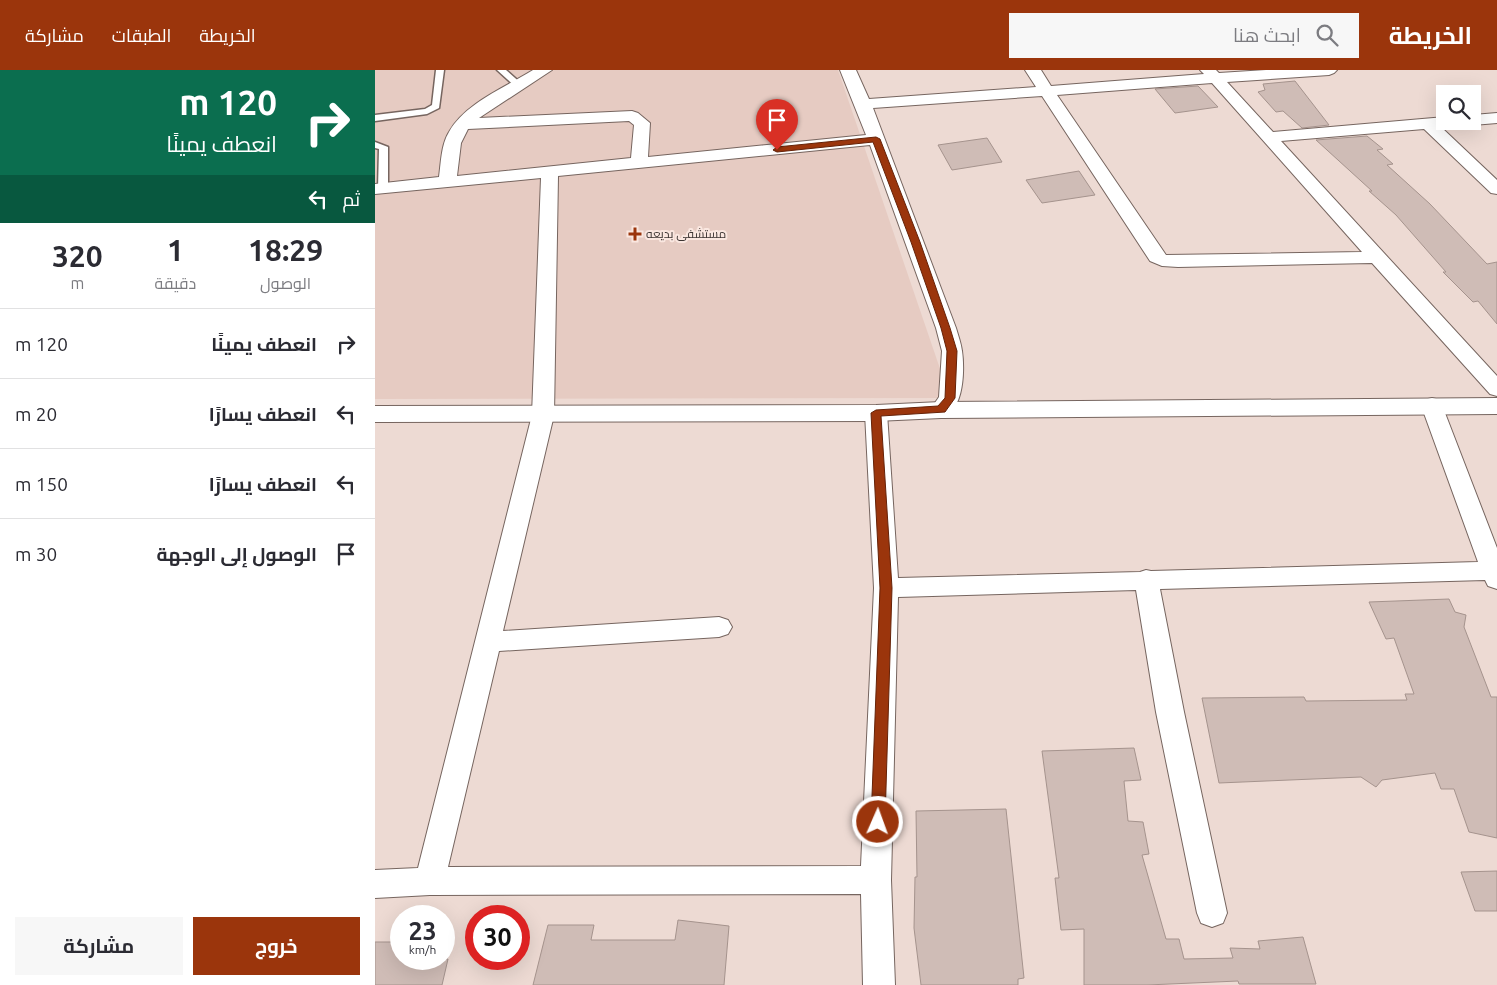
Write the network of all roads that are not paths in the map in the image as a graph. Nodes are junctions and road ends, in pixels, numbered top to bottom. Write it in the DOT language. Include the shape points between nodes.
graph roads {
  1 [pos="440,70"];
  2 [pos="501,70"];
  3 [pos="544,70"];
  4 [pos="848,70"];
  5 [pos="1033,70"];
  6 [pos="1329,70"];
  7 [pos="1212,74"];
  8 [pos="520,86"];
  9 [pos="1044,90"];
  10 [pos="863,104"];
  11 [pos="375,118"];
  12 [pos="1497,118"];
  13 [pos="1481,119"];
  14 [pos="1436,123"];
  15 [pos="462,124"];
  16 [pos="1428,124"];
  17 [pos="1268,137"];
  18 [pos="876,139"];
  19 [pos="375,145"];
  20 [pos="639,164"];
  21 [pos="378,170"];
  22 [pos="550,171"];
  23 [pos="447,181"];
  24 [pos="379,189"];
  25 [pos="1497,189"];
  26 [pos="1379,257"];
  27 [pos="1497,389"];
  28 [pos="1497,394"];
  29 [pos="375,403"];
  30 [pos="946,404"];
  31 [pos="1432,405"];
  32 [pos="1497,406"];
  33 [pos="544,408"];
  34 [pos="876,413"];
  35 [pos="375,414"];
  36 [pos="1495,576"];
  37 [pos="1146,579"];
  38 [pos="886,588"];
  39 [pos="719,627"];
  40 [pos="489,642"];
  41 [pos="877,880"];
  42 [pos="430,881"];
  43 [pos="375,884"];
  44 [pos="1212,913"];
  45 [pos="879,985"];
  1 -- 11 [label="lane" via="436,106 427,111"];
  2 -- 8 [label="lane"];
  3 -- 8 [label="street"];
  4 -- 10 [label="street"];
  5 -- 9 [label="street"];
  6 -- 7 [label="street"];
  7 -- 9 [label="street"];
  7 -- 17 [label="street"];
  8 -- 15 [label="street"];
  9 -- 10 [label="street"];
  9 -- 26 [label="street" via="1162,260"];
  10 -- 18 [label="street"];
  12 -- 13 [label="street"];
  14 -- 16 [label="street"];
  15 -- 20 [label="street" via="632,116 643,123"];
  15 -- 23 [label="street" via="456,134"];
  16 -- 17 [label="street"];
  16 -- 25 [label="street"];
  17 -- 26 [label="street"];
  18 -- 20 [label="street"];
  18 -- 30 [label="street" via="946,328 952,351"];
  19 -- 21 [label="lane" via="384,147"];
  20 -- 22 [label="street"];
  21 -- 24 [label="lane"];
  22 -- 23 [label="street"];
  22 -- 33 [label="street"];
  23 -- 24 [label="street"];
  26 -- 27 [label="street"];
  28 -- 30 [label="street"];
  29 -- 33 [label="street"];
  30 -- 31 [label="street"];
  30 -- 33 [label="street" via="830,400"];
  30 -- 34 [label="street"];
  31 -- 32 [label="street"];
  31 -- 36 [label="street"];
  33 -- 34 [label="street"];
  33 -- 35 [label="street"];
  33 -- 40 [label="street"];
  34 -- 38 [label="street"];
  36 -- 37 [label="street"];
  37 -- 38 [label="street"];
  37 -- 44 [label="street"];
  38 -- 41 [label="street"];
  39 -- 40 [label="street"];
  40 -- 42 [label="street"];
  41 -- 42 [label="street"];
  41 -- 45 [label="street"];
  42 -- 43 [label="street"];
}
